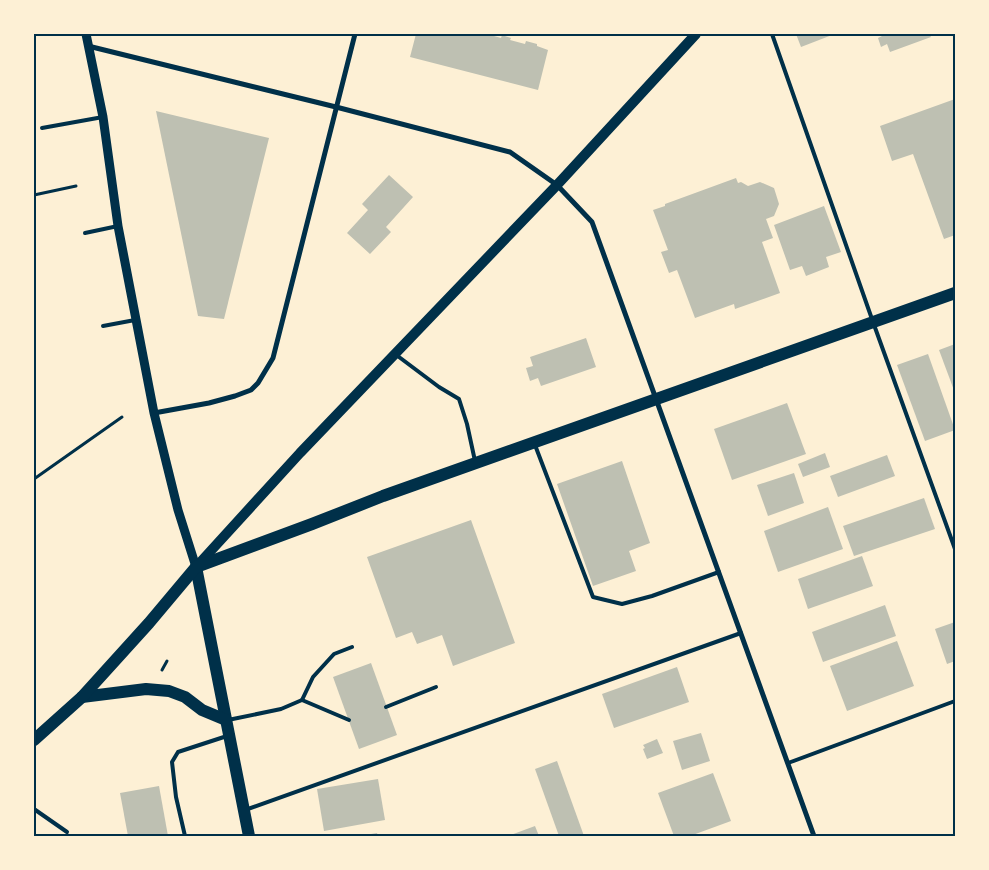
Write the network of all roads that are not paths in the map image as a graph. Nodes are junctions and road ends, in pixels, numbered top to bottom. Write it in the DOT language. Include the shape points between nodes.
graph roads {
  1 [pos="86,34"];
  2 [pos="355,34"];
  3 [pos="696,34"];
  4 [pos="772,34"];
  5 [pos="88,46"];
  6 [pos="336,107"];
  7 [pos="103,117"];
  8 [pos="42,128"];
  9 [pos="557,185"];
  10 [pos="118,226"];
  11 [pos="85,233"];
  12 [pos="955,293"];
  13 [pos="136,320"];
  14 [pos="873,322"];
  15 [pos="103,326"];
  16 [pos="395,354"];
  17 [pos="657,399"];
  18 [pos="154,413"];
  19 [pos="534,443"];
  20 [pos="475,464"];
  21 [pos="955,549"];
  22 [pos="196,567"];
  23 [pos="719,572"];
  24 [pos="741,633"];
  25 [pos="352,647"];
  26 [pos="436,687"];
  27 [pos="82,697"];
  28 [pos="302,700"];
  29 [pos="955,701"];
  30 [pos="386,707"];
  31 [pos="226,720"];
  32 [pos="349,720"];
  33 [pos="229,736"];
  34 [pos="34,740"];
  35 [pos="788,763"];
  36 [pos="34,809"];
  37 [pos="243,810"];
  38 [pos="67,832"];
  39 [pos="184,836"];
  40 [pos="249,836"];
  41 [pos="814,836"];
  1 -- 5 [label="street"];
  2 -- 6 [label="street"];
  3 -- 9 [label="main road"];
  4 -- 14 [label="lane"];
  5 -- 6 [label="street"];
  5 -- 7 [label="street"];
  6 -- 9 [label="street" via="510,152"];
  6 -- 18 [label="street" via="274,358 251,390 209,403"];
  7 -- 8 [label="lane"];
  7 -- 10 [label="street"];
  9 -- 16 [label="main road"];
  9 -- 17 [label="street" via="592,222"];
  10 -- 11 [label="lane"];
  10 -- 13 [label="street"];
  12 -- 14 [label="main road"];
  13 -- 15 [label="lane"];
  13 -- 18 [label="street"];
  14 -- 17 [label="main road"];
  14 -- 21 [label="lane"];
  16 -- 20 [label="lane" via="459,398"];
  16 -- 22 [label="main road"];
  17 -- 19 [label="main road"];
  17 -- 23 [label="street"];
  18 -- 22 [label="street"];
  19 -- 20 [label="main road"];
  19 -- 23 [label="lane" via="593,597 622,604"];
  20 -- 22 [label="main road"];
  22 -- 27 [label="main road"];
  22 -- 31 [label="main road"];
  23 -- 24 [label="street"];
  24 -- 35 [label="street"];
  24 -- 37 [label="lane"];
  25 -- 28 [label="lane" via="334,654 314,677"];
  26 -- 30 [label="lane"];
  27 -- 31 [label="main road" via="146,689 170,691"];
  27 -- 34 [label="main road"];
  28 -- 31 [label="lane" via="281,709"];
  28 -- 32 [label="lane"];
  29 -- 35 [label="lane"];
  31 -- 33 [label="main road"];
  33 -- 37 [label="main road"];
  33 -- 39 [label="lane" via="178,752 172,762"];
  35 -- 41 [label="street"];
  36 -- 38 [label="lane"];
  37 -- 40 [label="main road"];
}
